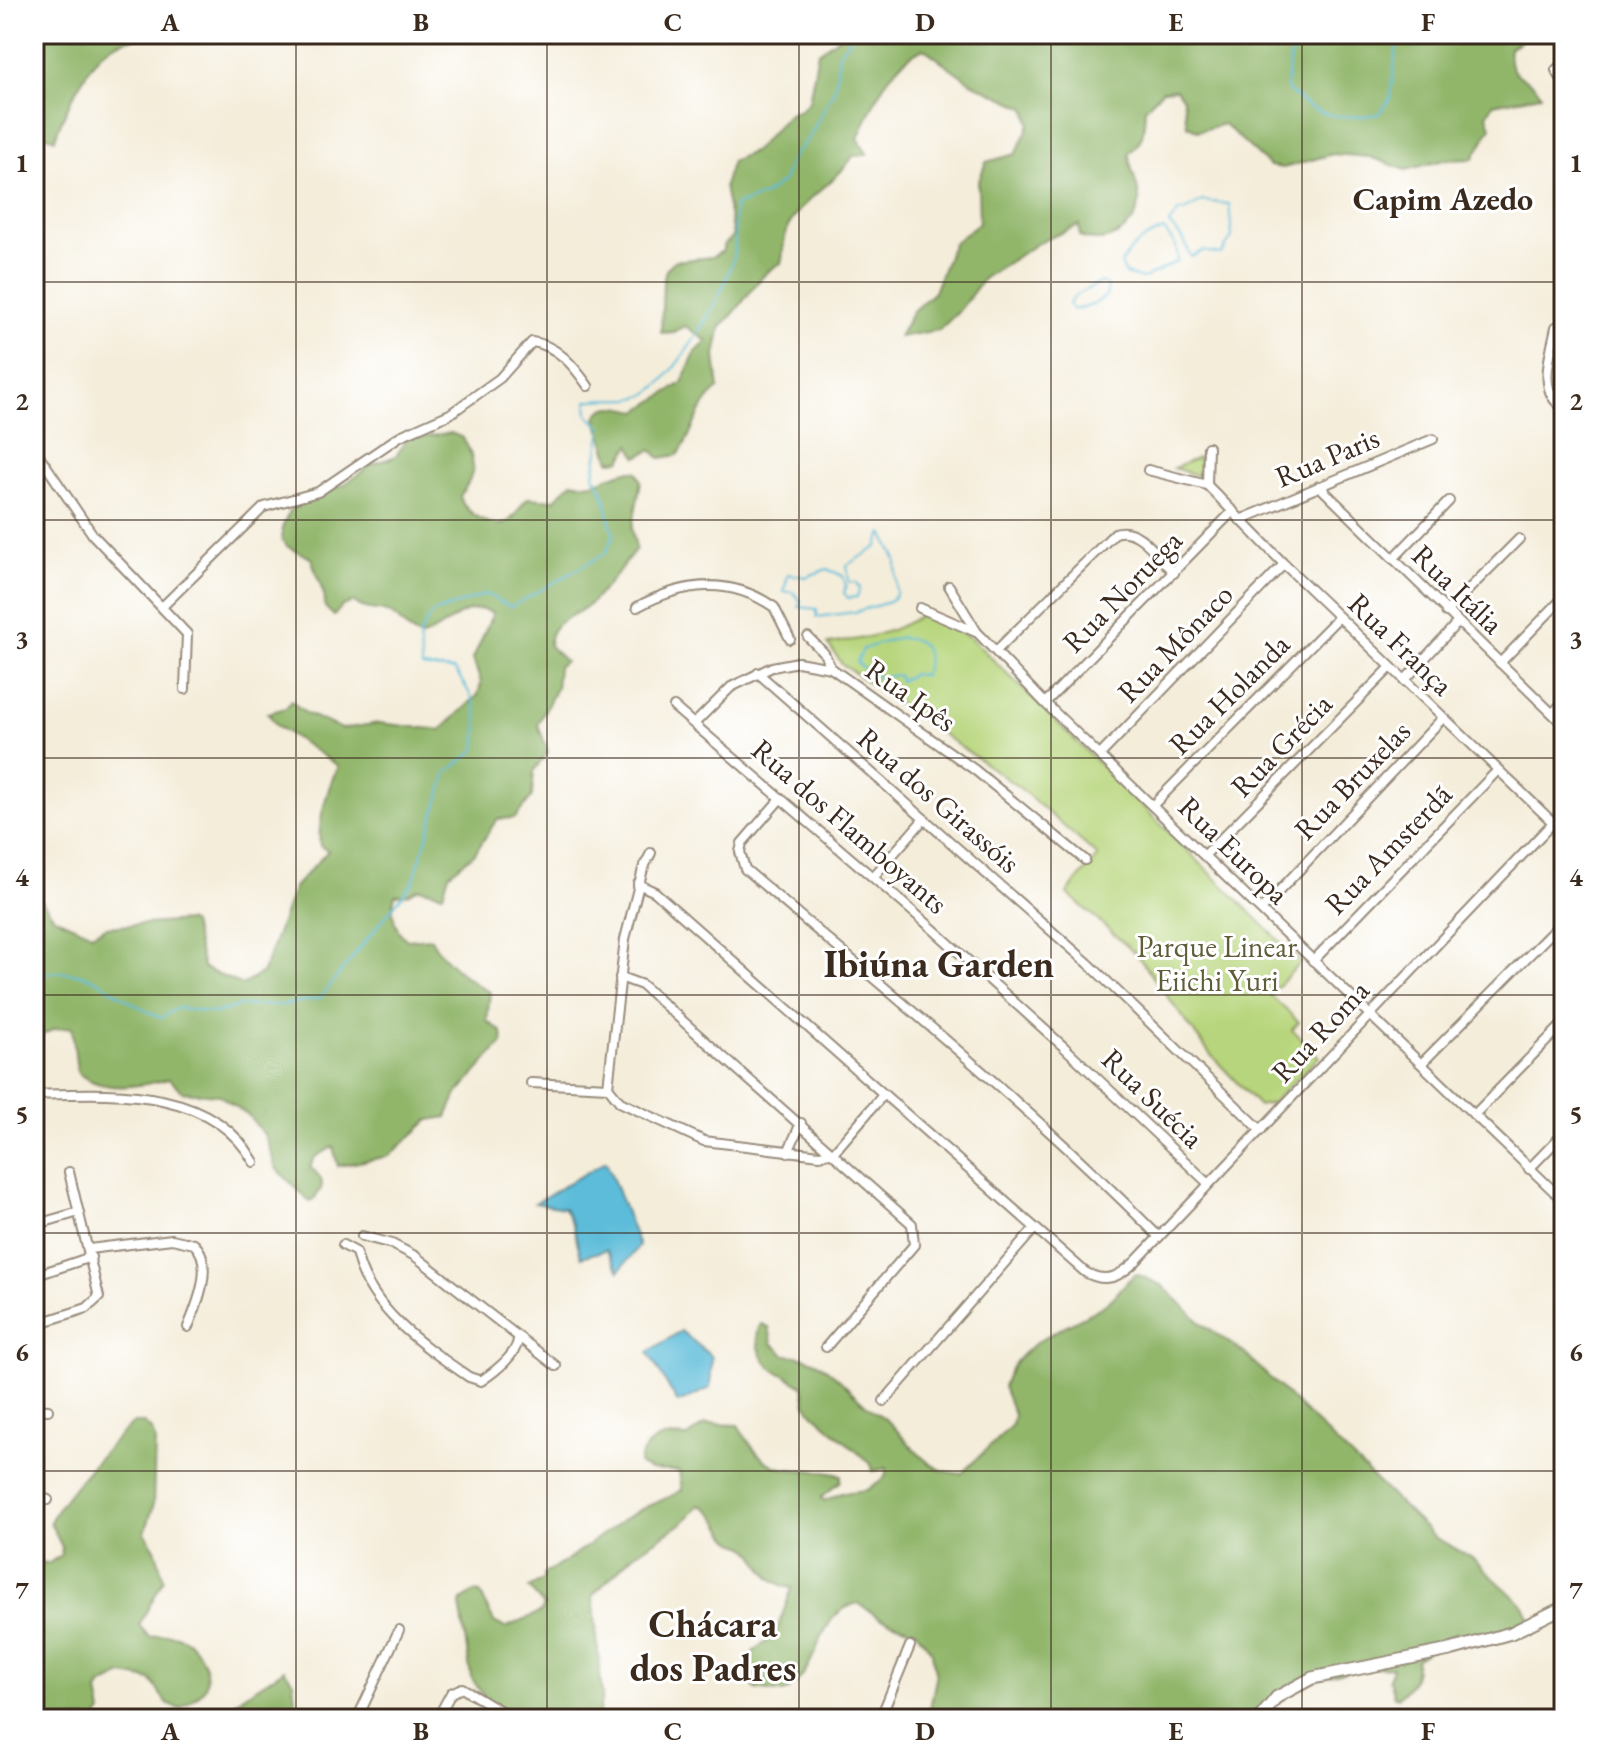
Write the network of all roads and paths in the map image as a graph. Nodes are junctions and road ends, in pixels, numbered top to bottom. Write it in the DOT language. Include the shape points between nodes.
graph roads {
  1 [pos="1564,62"];
  2 [pos="1564,83"];
  3 [pos="1556,327"];
  4 [pos="588,386"];
  5 [pos="1564,408"];
  6 [pos="1433,439"];
  7 [pos="1208,447"];
  8 [pos="34,448"];
  9 [pos="1148,470"];
  10 [pos="1207,485"];
  11 [pos="1319,486"];
  12 [pos="1449,501"];
  13 [pos="1233,511"];
  14 [pos="1240,520"];
  15 [pos="1519,539"];
  16 [pos="1393,559"];
  17 [pos="1284,564"];
  18 [pos="1174,573"];
  19 [pos="949,586"];
  20 [pos="1564,597"];
  21 [pos="162,607"];
  22 [pos="637,607"];
  23 [pos="920,608"];
  24 [pos="1446,612"];
  25 [pos="1339,617"];
  26 [pos="1457,623"];
  27 [pos="977,632"];
  28 [pos="808,637"];
  29 [pos="790,639"];
  30 [pos="997,650"];
  31 [pos="1500,663"];
  32 [pos="831,668"];
  33 [pos="1390,668"];
  34 [pos="758,673"];
  35 [pos="1404,681"];
  36 [pos="185,689"];
  37 [pos="1564,701"];
  38 [pos="1045,703"];
  39 [pos="674,707"];
  40 [pos="1553,713"];
  41 [pos="1443,718"];
  42 [pos="695,723"];
  43 [pos="1564,725"];
  44 [pos="1100,755"];
  45 [pos="1498,770"];
  46 [pos="781,798"];
  47 [pos="1153,805"];
  48 [pos="1564,811"];
  49 [pos="924,819"];
  50 [pos="1553,822"];
  51 [pos="1564,833"];
  52 [pos="651,853"];
  53 [pos="1205,855"];
  54 [pos="1085,860"];
  55 [pos="873,877"];
  56 [pos="638,884"];
  57 [pos="1262,909"];
  58 [pos="1564,920"];
  59 [pos="1313,961"];
  60 [pos="620,977"];
  61 [pos="1369,1013"];
  62 [pos="1564,1023"];
  63 [pos="1064,1047"];
  64 [pos="1423,1062"];
  65 [pos="531,1083"];
  66 [pos="608,1087"];
  67 [pos="34,1095"];
  68 [pos="883,1095"];
  69 [pos="1474,1115"];
  70 [pos="801,1123"];
  71 [pos="1261,1130"];
  72 [pos="1564,1133"];
  73 [pos="788,1152"];
  74 [pos="834,1152"];
  75 [pos="254,1162"];
  76 [pos="1529,1169"];
  77 [pos="69,1172"];
  78 [pos="1209,1184"];
  79 [pos="1564,1201"];
  80 [pos="79,1212"];
  81 [pos="34,1225"];
  82 [pos="1035,1228"];
  83 [pos="362,1236"];
  84 [pos="1159,1237"];
  85 [pos="343,1245"];
  86 [pos="90,1253"];
  87 [pos="34,1276"];
  88 [pos="34,1325"];
  89 [pos="188,1327"];
  90 [pos="518,1340"];
  91 [pos="826,1347"];
  92 [pos="556,1366"];
  93 [pos="884,1401"];
  94 [pos="34,1409"];
  95 [pos="48,1410"];
  96 [pos="34,1494"];
  97 [pos="48,1500"];
  98 [pos="1564,1607"];
  99 [pos="399,1630"];
  100 [pos="910,1646"];
  101 [pos="357,1719"];
  102 [pos="437,1719"];
  103 [pos="514,1719"];
  104 [pos="838,1719"];
  105 [pos="848,1719"];
  106 [pos="880,1719"];
  107 [pos="1259,1719"];
  1 -- 2 [label="street" via="1556,70"];
  3 -- 5 [label="street" via="1547,384"];
  4 -- 21 [label="street" via="561,355 532,342 500,378 450,414 400,436 318,492 264,507"];
  6 -- 11 [label="street, Rua Paris"];
  7 -- 10 [label="street"];
  8 -- 21 [label="street" via="93,535"];
  9 -- 10 [label="street"];
  10 -- 13 [label="street, Rua França"];
  11 -- 14 [label="street, Rua Paris"];
  11 -- 16 [label="street, Rua Itália"];
  12 -- 16 [label="street"];
  13 -- 14 [label="street, Rua França"];
  13 -- 18 [label="street, Rua Noruega"];
  14 -- 17 [label="street, Rua França"];
  15 -- 24 [label="street"];
  16 -- 24 [label="street, Rua Itália"];
  17 -- 25 [label="street, Rua França"];
  17 -- 44 [label="street, Rua Mônaco"];
  18 -- 30 [label="street" via="1138,535 1115,533"];
  18 -- 38 [label="street, Rua Noruega"];
  19 -- 27 [label="street, Rua Europa"];
  20 -- 31 [label="street"];
  21 -- 36 [label="street" via="187,634"];
  22 -- 29 [label="street" via="697,585 722,585 774,607"];
  23 -- 27 [label="street, Rua Europa"];
  24 -- 26 [label="street, Rua Itália"];
  25 -- 33 [label="street, Rua França"];
  25 -- 47 [label="street, Rua Holanda"];
  26 -- 31 [label="street, Rua Itália"];
  26 -- 35 [label="street"];
  27 -- 30 [label="street, Rua Europa"];
  28 -- 32 [label="street"];
  30 -- 38 [label="street, Rua Europa"];
  31 -- 40 [label="street, Rua Itália"];
  32 -- 34 [label="street, Rua Ipês" via="798,662"];
  32 -- 54 [label="street, Rua Ipês" via="975,770"];
  33 -- 35 [label="street, Rua França"];
  33 -- 53 [label="street, Rua Grécia"];
  34 -- 42 [label="street, Rua Ipês" via="731,687"];
  34 -- 49 [label="street, Rua dos Girassóis"];
  35 -- 41 [label="street, Rua França"];
  37 -- 40 [label="street"];
  38 -- 44 [label="street, Rua Europa"];
  39 -- 42 [label="street, Rua dos Flamboyants"];
  40 -- 43 [label="street, Rua Itália"];
  41 -- 45 [label="street, Rua França"];
  41 -- 57 [label="street, Rua Bruxelas"];
  42 -- 46 [label="street, Rua dos Flamboyants"];
  44 -- 47 [label="street, Rua Europa"];
  45 -- 50 [label="street, Rua França"];
  45 -- 59 [label="street, Rua Amsterdã"];
  46 -- 55 [label="street, Rua dos Flamboyants"];
  46 -- 84 [label="street" via="742,843 745,869 1028,1112"];
  47 -- 53 [label="street, Rua Europa"];
  48 -- 50 [label="street, Rua Roma"];
  49 -- 55 [label="street"];
  49 -- 71 [label="street, Rua dos Girassóis" via="1088,963"];
  50 -- 51 [label="street, Rua França"];
  50 -- 61 [label="street, Rua Roma"];
  52 -- 56 [label="street"];
  53 -- 57 [label="street, Rua Europa"];
  55 -- 63 [label="street, Rua dos Flamboyants"];
  56 -- 60 [label="street"];
  56 -- 68 [label="street" via="655,892"];
  57 -- 59 [label="street, Rua Europa"];
  58 -- 64 [label="street"];
  59 -- 61 [label="street, Rua Europa"];
  60 -- 66 [label="street"];
  60 -- 70 [label="street" via="642,985"];
  61 -- 64 [label="street, Rua Europa"];
  61 -- 71 [label="street, Rua Roma"];
  62 -- 69 [label="street"];
  63 -- 78 [label="street, Rua Suécia"];
  64 -- 69 [label="street, Rua Europa"];
  65 -- 66 [label="street"];
  66 -- 73 [label="street" via="620,1102 704,1141"];
  67 -- 75 [label="street" via="136,1095 174,1103 234,1134"];
  68 -- 74 [label="street"];
  68 -- 82 [label="street"];
  69 -- 76 [label="street, Rua Europa"];
  70 -- 73 [label="street"];
  70 -- 74 [label="street"];
  71 -- 78 [label="street, Rua Roma"];
  72 -- 76 [label="street"];
  73 -- 74 [label="street"];
  74 -- 91 [label="street" via="910,1221 916,1236 914,1245"];
  76 -- 79 [label="street, Rua Europa"];
  77 -- 80 [label="street"];
  78 -- 84 [label="street, Rua Roma"];
  80 -- 81 [label="street"];
  80 -- 86 [label="street"];
  82 -- 84 [label="street, Rua Roma" via="1085,1272 1108,1279 1121,1275"];
  82 -- 93 [label="street"];
  83 -- 90 [label="street" via="415,1256 505,1324"];
  85 -- 90 [label="street" via="356,1252 380,1302 400,1325 469,1377 487,1377 517,1349"];
  86 -- 87 [label="street"];
  86 -- 88 [label="street" via="97,1301"];
  86 -- 89 [label="street" via="172,1239 194,1244 204,1263"];
  90 -- 92 [label="street"];
  94 -- 95 [label="street"];
  96 -- 97 [label="street"];
  98 -- 107 [label="street" via="1511,1633 1312,1678 1277,1697"];
  99 -- 101 [label="street"];
  100 -- 106 [label="street"];
  102 -- 103 [label="street" via="456,1689 467,1689"];
  104 -- 105 [label="street"];
}
